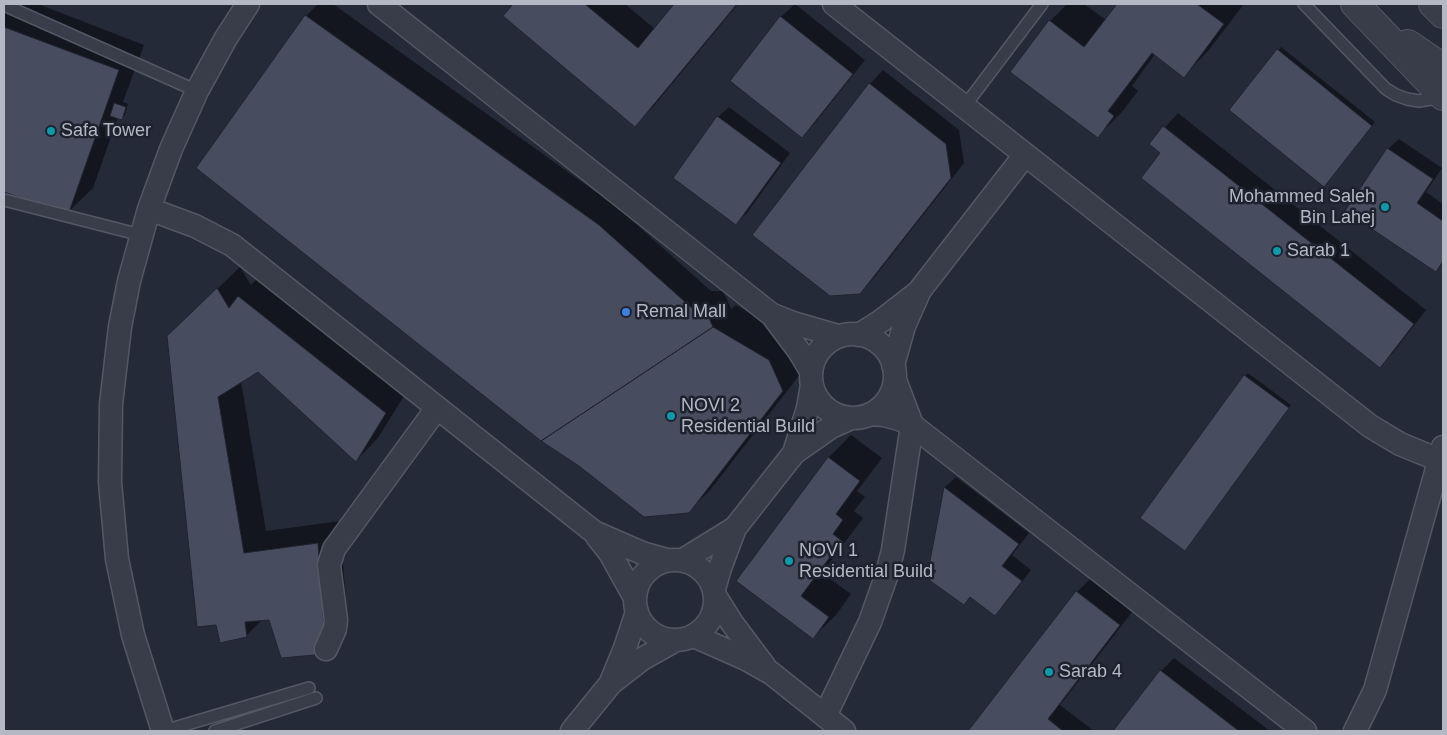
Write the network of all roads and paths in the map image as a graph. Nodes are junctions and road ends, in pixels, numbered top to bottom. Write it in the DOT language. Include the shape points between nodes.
graph roads {
  1 [pos="248,4"];
  2 [pos="379,4"];
  3 [pos="834,4"];
  4 [pos="1042,4"];
  5 [pos="1304,4"];
  6 [pos="1434,4"];
  7 [pos="4,5"];
  8 [pos="1364,13"];
  9 [pos="1443,14"];
  10 [pos="1443,68"];
  11 [pos="196,92"];
  12 [pos="1443,96"];
  13 [pos="964,107"];
  14 [pos="1026,155"];
  15 [pos="4,200"];
  16 [pos="149,209"];
  17 [pos="141,235"];
  18 [pos="920,290"];
  19 [pos="772,315"];
  20 [pos="849,335"];
  21 [pos="894,373"];
  22 [pos="811,378"];
  23 [pos="437,408"];
  24 [pos="860,416"];
  25 [pos="912,425"];
  26 [pos="794,452"];
  27 [pos="1441,453"];
  28 [pos="735,528"];
  29 [pos="594,532"];
  30 [pos="675,560"];
  31 [pos="715,592"];
  32 [pos="636,605"];
  33 [pos="685,638"];
  34 [pos="326,649"];
  35 [pos="771,673"];
  36 [pos="611,683"];
  37 [pos="309,688"];
  38 [pos="316,698"];
  39 [pos="825,716"];
  40 [pos="164,731"];
  41 [pos="215,731"];
  42 [pos="572,731"];
  43 [pos="844,731"];
  44 [pos="1305,731"];
  45 [pos="1355,731"];
  1 -- 11 [label="street"];
  2 -- 19 [label="street"];
  3 -- 13 [label="street"];
  4 -- 13 [label="lane"];
  5 -- 12 [label="lane" via="1386,89 1419,101"];
  6 -- 9 [label="street"];
  7 -- 11 [label="lane"];
  8 -- 10 [label="street"];
  8 -- 12 [label="street"];
  11 -- 16 [label="street" via="170,149"];
  13 -- 14 [label="street"];
  14 -- 18 [label="street"];
  14 -- 27 [label="street" via="1370,426 1400,444"];
  15 -- 17 [label="lane"];
  16 -- 17 [label="street"];
  16 -- 23 [label="street" via="195,226 232,246"];
  17 -- 40 [label="street" via="120,327 111,404 110,482 118,559 133,635"];
  18 -- 20 [label="street" via="881,321"];
  18 -- 21 [label="street" via="904,326"];
  19 -- 20 [label="street" via="793,324"];
  19 -- 22 [label="street" via="799,351"];
  20 -- 21 [label="street" via="877,342 890,356"];
  20 -- 22 [label="street" via="825,344 815,356"];
  21 -- 24 [label="street" via="890,394 882,406"];
  21 -- 25 [label="street"];
  22 -- 24 [label="street" via="817,398 826,408 838,415"];
  22 -- 26 [label="street" via="808,408"];
  23 -- 29 [label="street"];
  23 -- 34 [label="street" via="334,549 330,565 336,620"];
  24 -- 25 [label="street" via="884,415"];
  24 -- 26 [label="street" via="825,431"];
  25 -- 39 [label="street" via="898,525 887,574 870,622"];
  25 -- 44 [label="street"];
  26 -- 28 [label="street"];
  27 -- 45 [label="street" via="1375,690"];
  28 -- 30 [label="street"];
  28 -- 31 [label="street"];
  29 -- 30 [label="street" via="626,547"];
  29 -- 32 [label="street" via="610,553"];
  30 -- 31 [label="street" via="691,563 706,573"];
  30 -- 32 [label="street" via="655,565 645,573 638,585"];
  31 -- 33 [label="street" via="711,619 704,629"];
  31 -- 35 [label="street" via="732,622"];
  32 -- 33 [label="street" via="641,622 648,629 666,639"];
  32 -- 36 [label="street" via="628,639"];
  33 -- 35 [label="street" via="746,659"];
  33 -- 36 [label="street" via="642,659"];
  35 -- 39 [label="street"];
  36 -- 42 [label="street"];
  37 -- 40 [label="lane"];
  38 -- 41 [label="lane"];
  39 -- 43 [label="street"];
}
